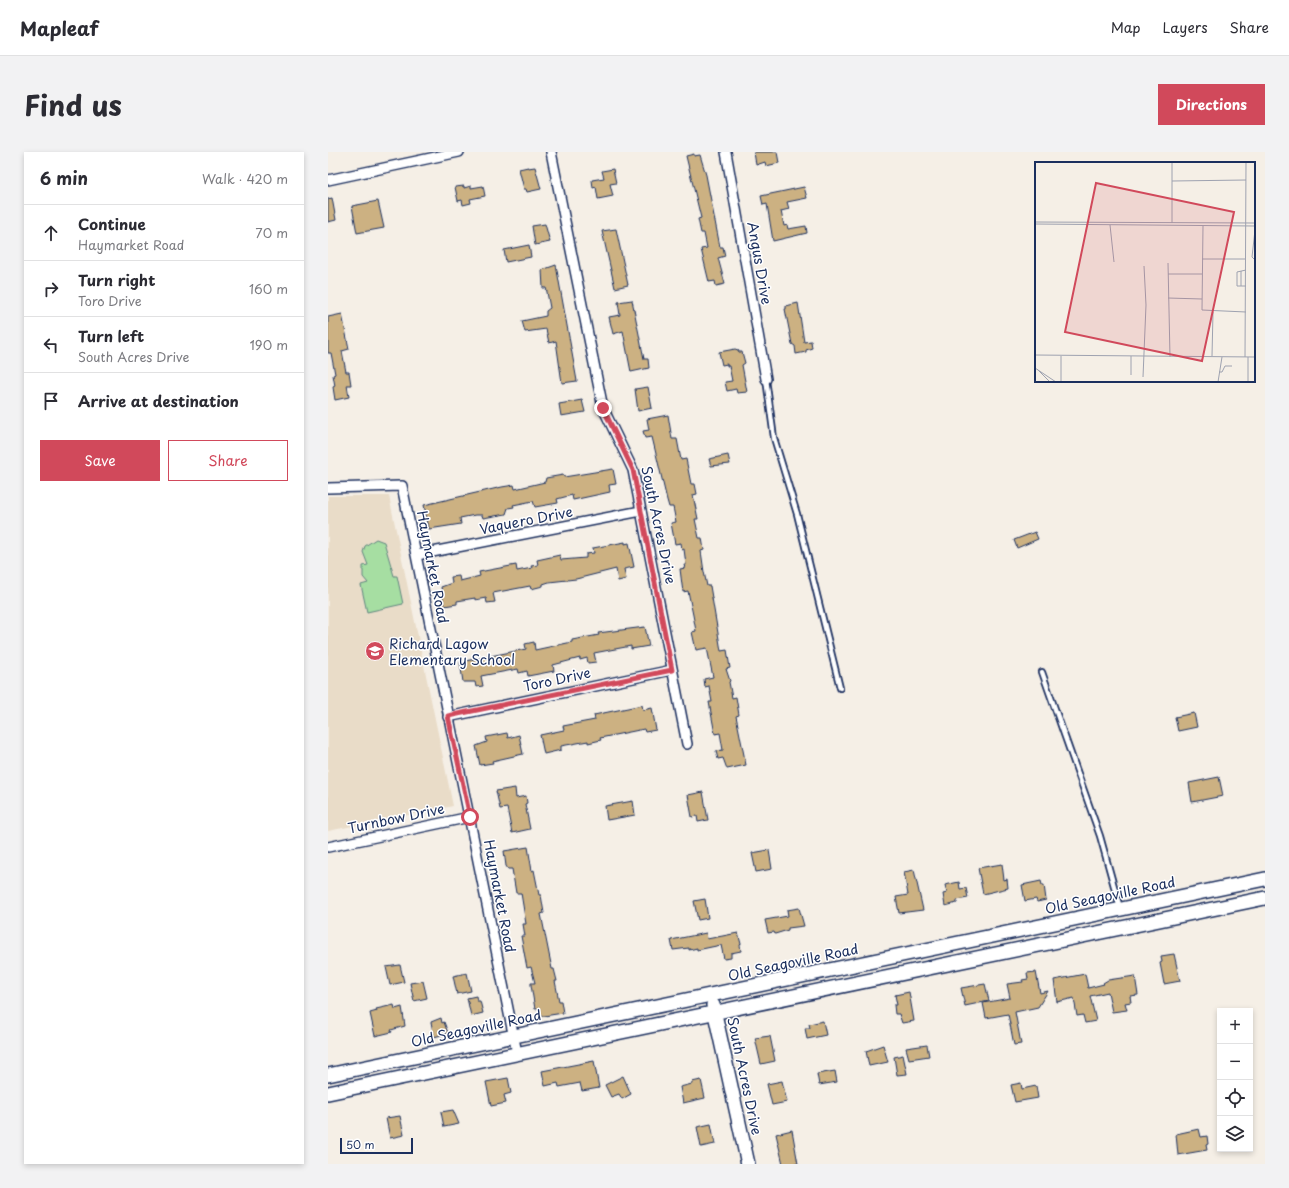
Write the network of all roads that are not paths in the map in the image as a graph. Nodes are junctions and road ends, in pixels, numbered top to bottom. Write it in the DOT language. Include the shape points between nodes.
graph roads {
  1 [pos="459,152"];
  2 [pos="551,152"];
  3 [pos="726,152"];
  4 [pos="328,180"];
  5 [pos="766,379"];
  6 [pos="328,488"];
  7 [pos="641,511"];
  8 [pos="417,555"];
  9 [pos="672,670"];
  10 [pos="1042,672"];
  11 [pos="840,688"];
  12 [pos="448,716"];
  13 [pos="687,744"];
  14 [pos="470,817"];
  15 [pos="328,847"];
  16 [pos="1265,879"];
  17 [pos="1242,884"];
  18 [pos="1265,898"];
  19 [pos="1246,902"];
  20 [pos="1120,909"];
  21 [pos="1124,927"];
  22 [pos="980,939"];
  23 [pos="983,957"];
  24 [pos="711,995"];
  25 [pos="715,1013"];
  26 [pos="514,1036"];
  27 [pos="517,1053"];
  28 [pos="328,1075"];
  29 [pos="328,1093"];
  30 [pos="748,1164"];
  1 -- 4 [label="street"];
  2 -- 7 [label="street, South Acres Drive" via="603,408 633,470"];
  3 -- 5 [label="street, Angus Drive"];
  5 -- 11 [label="lane" via="774,438 797,514"];
  6 -- 8 [label="street, Haymarket Road" via="402,486"];
  7 -- 8 [label="street, Vaquero Drive"];
  7 -- 9 [label="street, South Acres Drive"];
  8 -- 12 [label="street, Haymarket Road"];
  9 -- 12 [label="street, Toro Drive"];
  9 -- 13 [label="street, South Acres Drive"];
  10 -- 20 [label="lane" via="1100,836"];
  12 -- 14 [label="street, Haymarket Road"];
  14 -- 15 [label="street, Turnbow Drive"];
  14 -- 26 [label="street, Haymarket Road"];
  16 -- 17 [label="main road, Old Seagoville Road"];
  17 -- 19 [label="main road"];
  17 -- 20 [label="main road, Old Seagoville Road"];
  18 -- 19 [label="main road"];
  19 -- 21 [label="main road"];
  20 -- 21 [label="main road"];
  20 -- 22 [label="main road, Old Seagoville Road"];
  21 -- 23 [label="main road"];
  22 -- 23 [label="main road"];
  22 -- 24 [label="main road, Old Seagoville Road"];
  23 -- 25 [label="main road"];
  24 -- 25 [label="main road, South Acres Drive"];
  24 -- 26 [label="main road, Old Seagoville Road"];
  25 -- 27 [label="main road"];
  25 -- 30 [label="main road, South Acres Drive"];
  26 -- 27 [label="street, Haymarket Road"];
  26 -- 28 [label="main road, Old Seagoville Road"];
  27 -- 29 [label="main road"];
}
